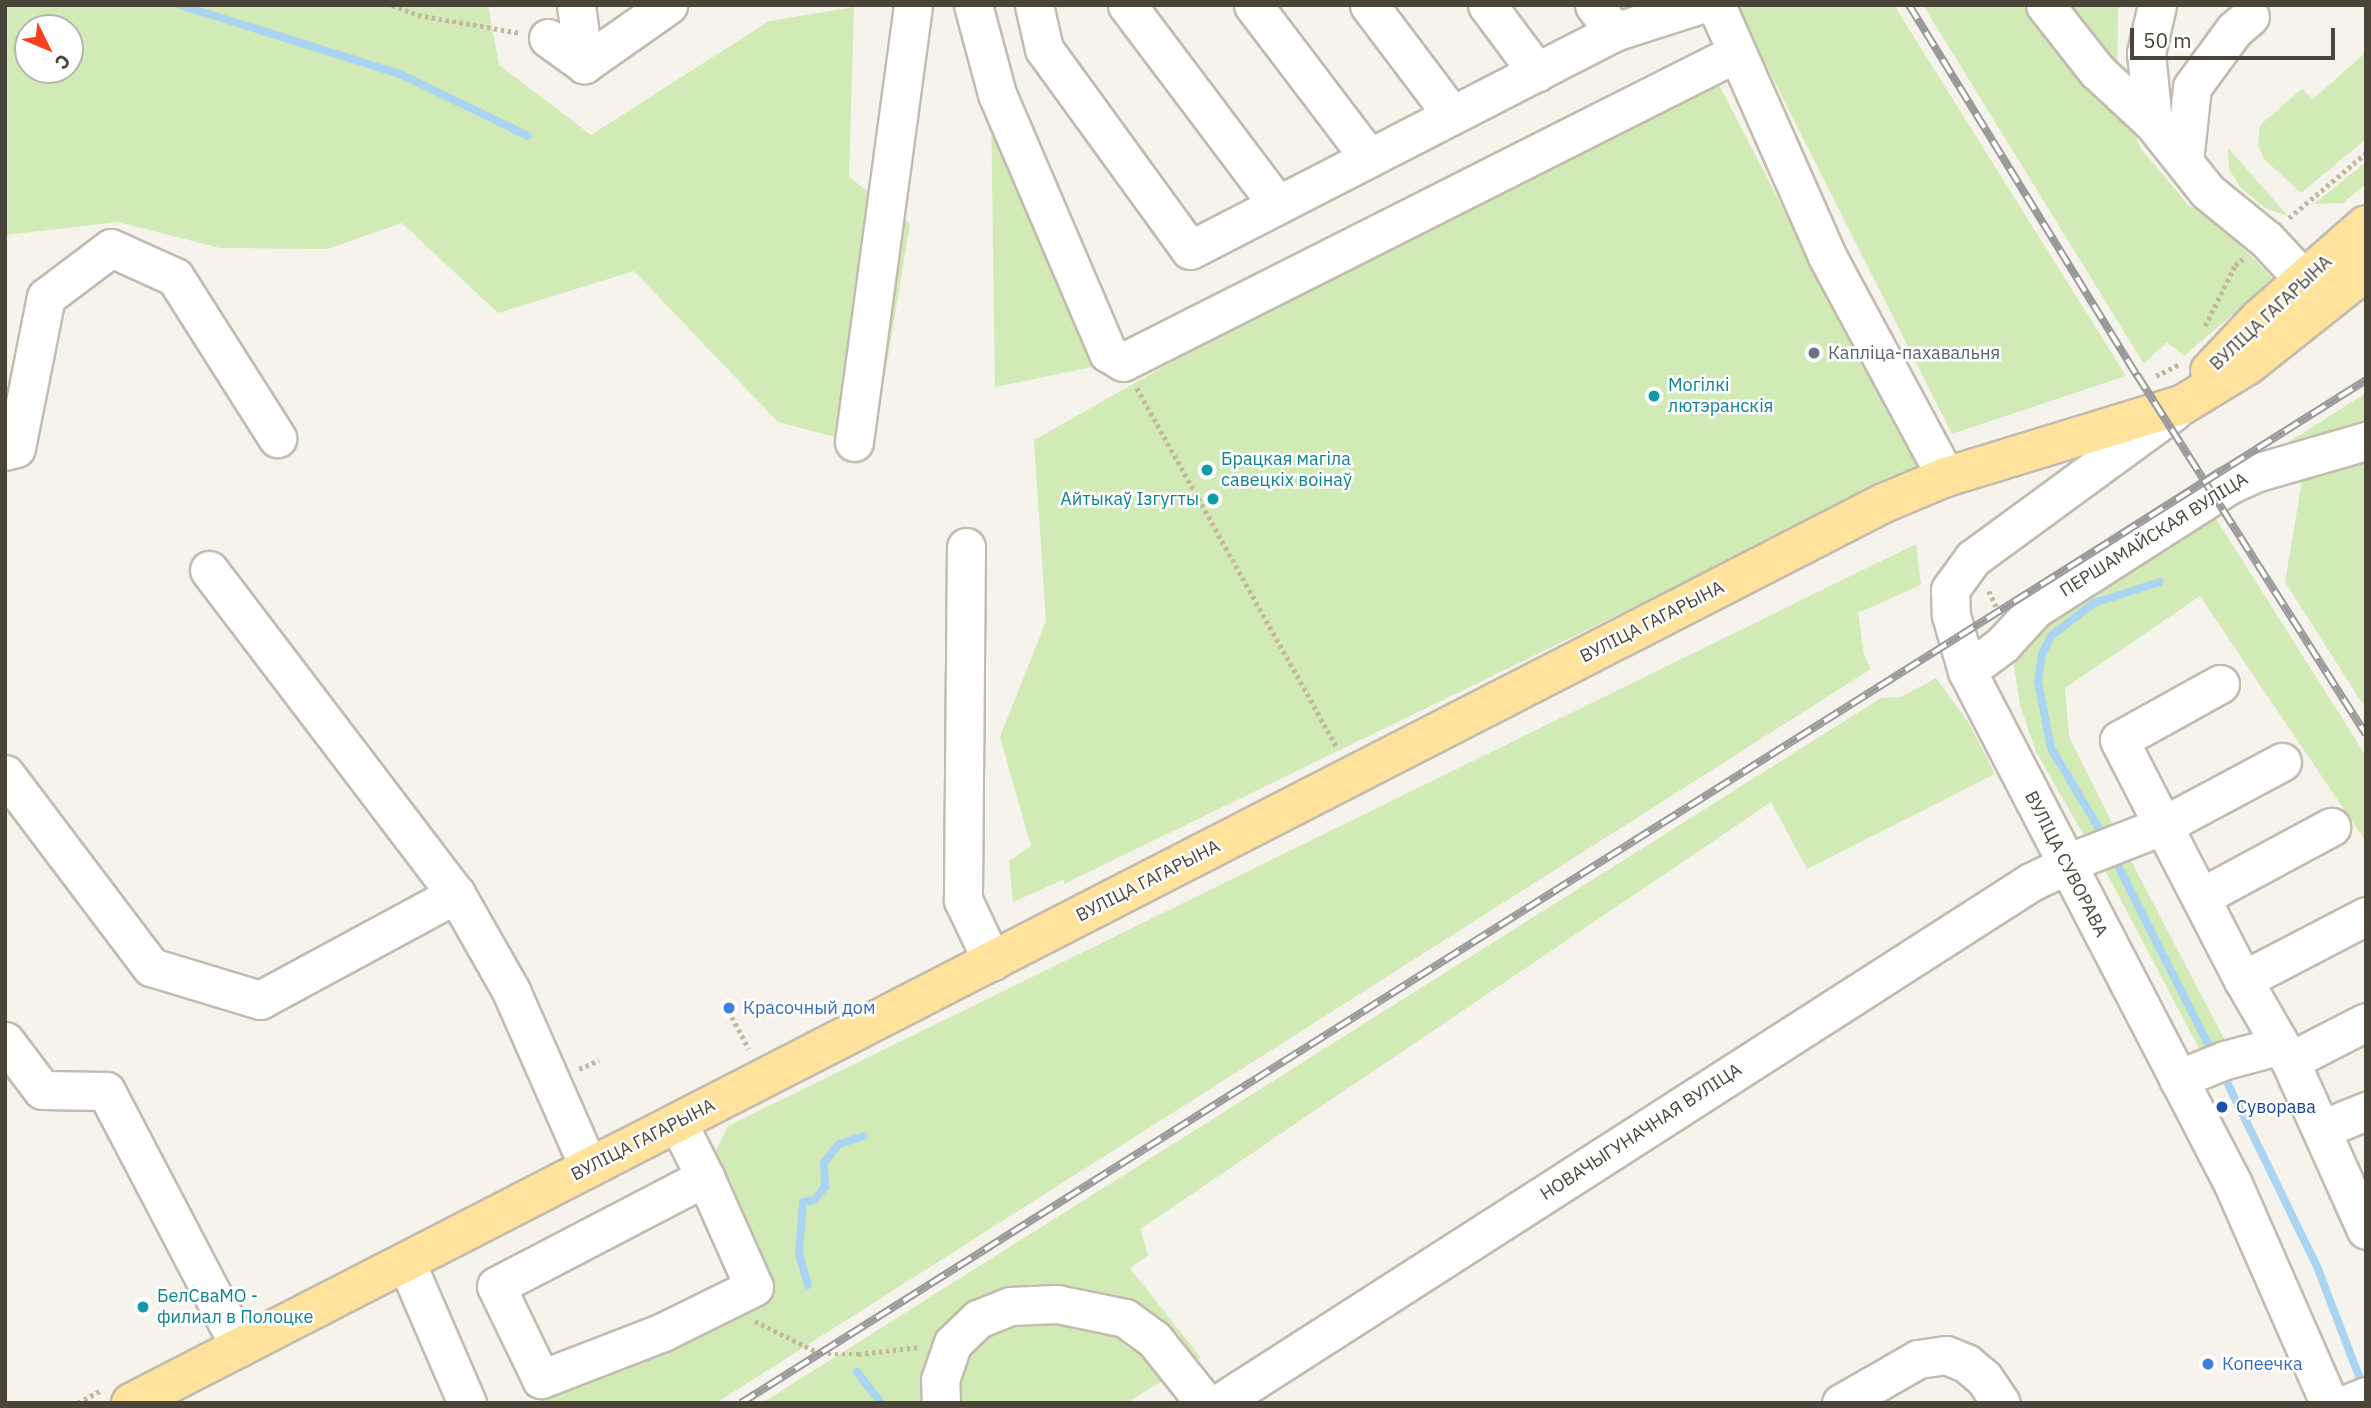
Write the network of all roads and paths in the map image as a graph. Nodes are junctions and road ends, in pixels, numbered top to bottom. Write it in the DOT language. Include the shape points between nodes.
graph roads {
  1 [pos="392,5"];
  2 [pos="576,5"];
  3 [pos="914,5"];
  4 [pos="973,5"];
  5 [pos="1127,5"];
  6 [pos="1252,5"];
  7 [pos="1370,5"];
  8 [pos="1487,5"];
  9 [pos="1698,5"];
  10 [pos="1716,5"];
  11 [pos="2045,5"];
  12 [pos="2157,5"];
  13 [pos="664,6"];
  14 [pos="1040,8"];
  15 [pos="2250,16"];
  16 [pos="1604,19"];
  17 [pos="548,38"];
  18 [pos="1736,52"];
  19 [pos="584,64"];
  20 [pos="1537,72"];
  21 [pos="1452,115"];
  22 [pos="2153,123"];
  23 [pos="1369,158"];
  24 [pos="2184,161"];
  25 [pos="1277,204"];
  26 [pos="2366,225"];
  27 [pos="2366,271"];
  28 [pos="2315,291"];
  29 [pos="1123,362"];
  30 [pos="2182,405"];
  31 [pos="277,438"];
  32 [pos="2366,441"];
  33 [pos="855,442"];
  34 [pos="5,451"];
  35 [pos="1946,477"];
  36 [pos="966,547"];
  37 [pos="209,570"];
  38 [pos="1967,671"];
  39 [pos="2220,684"];
  40 [pos="1337,749"];
  41 [pos="2283,762"];
  42 [pos="5,774"];
  43 [pos="2162,826"];
  44 [pos="2331,827"];
  45 [pos="2066,865"];
  46 [pos="456,894"];
  47 [pos="2201,897"];
  48 [pos="2366,916"];
  49 [pos="992,961"];
  50 [pos="2243,980"];
  51 [pos="732,1017"];
  52 [pos="2366,1022"];
  53 [pos="5,1041"];
  54 [pos="749,1049"];
  55 [pos="2284,1054"];
  56 [pos="2178,1079"];
  57 [pos="2366,1111"];
  58 [pos="678,1123"];
  59 [pos="2322,1129"];
  60 [pos="589,1168"];
  61 [pos="705,1177"];
  62 [pos="2363,1215"];
  63 [pos="406,1262"];
  64 [pos="720,1304"];
  65 [pos="965,1331"];
  66 [pos="240,1347"];
  67 [pos="2366,1396"];
  68 [pos="131,1403"];
  69 [pos="467,1403"];
  70 [pos="941,1403"];
  71 [pos="1205,1403"];
  72 [pos="1219,1403"];
  73 [pos="1841,1403"];
  74 [pos="2001,1403"];
  75 [pos="2329,1403"];
  76 [pos="2348,1403"];
  1 -- 17 [label="path" via="418,15"];
  2 -- 19 [label="street"];
  3 -- 33 [label="street"];
  4 -- 29 [label="street" via="997,94 1108,353"];
  5 -- 25 [label="street"];
  6 -- 23 [label="street"];
  7 -- 21 [label="street"];
  8 -- 20 [label="street"];
  9 -- 16 [label="street"];
  10 -- 18 [label="street"];
  11 -- 22 [label="street" via="2097,71"];
  12 -- 22 [label="street" via="2146,53"];
  13 -- 19 [label="street"];
  14 -- 25 [label="street" via="1044,49 1190,250"];
  15 -- 24 [label="street" via="2234,30 2192,87"];
  16 -- 20 [label="street"];
  17 -- 19 [label="street"];
  18 -- 29 [label="street"];
  18 -- 35 [label="street" via="1828,256"];
  20 -- 21 [label="street"];
  21 -- 23 [label="street"];
  22 -- 24 [label="street"];
  23 -- 25 [label="street"];
  24 -- 28 [label="street" via="2207,191 2267,240"];
  26 -- 28 [label="main road, ВУЛІЦА ГАГАРЫНА"];
  27 -- 28 [label="main road, ВУЛІЦА ГАГАРЫНА"];
  28 -- 30 [label="main road, ВУЛІЦА ГАГАРЫНА" via="2222,355"];
  29 -- 40 [label="path"];
  30 -- 35 [label="main road, ВУЛІЦА ГАГАРЫНА"];
  30 -- 38 [label="street, ВУЛІЦА СУВОРАВА" via="1973,558 1950,590 1956,640"];
  31 -- 34 [label="street" via="175,277 111,248 46,297 16,449"];
  32 -- 38 [label="street, ПЕРШАМАЙСКАЯ ВУЛІЦА" via="2255,473 2227,486 2035,608 2002,645"];
  35 -- 49 [label="main road, ВУЛІЦА ГАГАРЫНА" via="1884,503"];
  36 -- 49 [label="street" via="962,900"];
  37 -- 46 [label="street"];
  38 -- 45 [label="street, ВУЛІЦА СУВОРАВА"];
  39 -- 43 [label="street" via="2119,740"];
  41 -- 43 [label="street, НОВАЧЫГУНАЧНАЯ ВУЛІЦА"];
  42 -- 46 [label="street" via="152,967 260,1000"];
  43 -- 45 [label="street, НОВАЧЫГУНАЧНАЯ ВУЛІЦА"];
  43 -- 47 [label="street"];
  44 -- 47 [label="street"];
  45 -- 56 [label="street, ВУЛІЦА СУВОРАВА"];
  45 -- 72 [label="street, НОВАЧЫГУНАЧНАЯ ВУЛІЦА" via="2031,882"];
  46 -- 60 [label="street" via="510,991"];
  47 -- 50 [label="street"];
  48 -- 50 [label="street"];
  49 -- 58 [label="main road, ВУЛІЦА ГАГАРЫНА"];
  50 -- 55 [label="street"];
  51 -- 54 [label="path"];
  52 -- 55 [label="street"];
  53 -- 66 [label="street" via="42,1090 106,1091"];
  55 -- 56 [label="street" via="2225,1060"];
  55 -- 59 [label="street"];
  56 -- 75 [label="street, ВУЛІЦА СУВОРАВА" via="2234,1184"];
  57 -- 59 [label="street"];
  58 -- 60 [label="main road, ВУЛІЦА ГАГАРЫНА"];
  58 -- 61 [label="street"];
  59 -- 62 [label="street"];
  60 -- 63 [label="main road, ВУЛІЦА ГАГАРЫНА"];
  61 -- 64 [label="street" via="754,1287"];
  61 -- 64 [label="street" via="496,1286 541,1379 663,1332"];
  63 -- 66 [label="main road, ВУЛІЦА ГАГАРЫНА"];
  63 -- 69 [label="street"];
  64 -- 65 [label="path" via="821,1353 858,1354"];
  65 -- 70 [label="street" via="940,1380"];
  65 -- 71 [label="street" via="1011,1306 1058,1304 1125,1318 1154,1339"];
  66 -- 68 [label="main road, ВУЛІЦА ГАГАРЫНА"];
  67 -- 76 [label="street"];
  73 -- 74 [label="street" via="1918,1359 1946,1355 1966,1363 1984,1378"];
}
